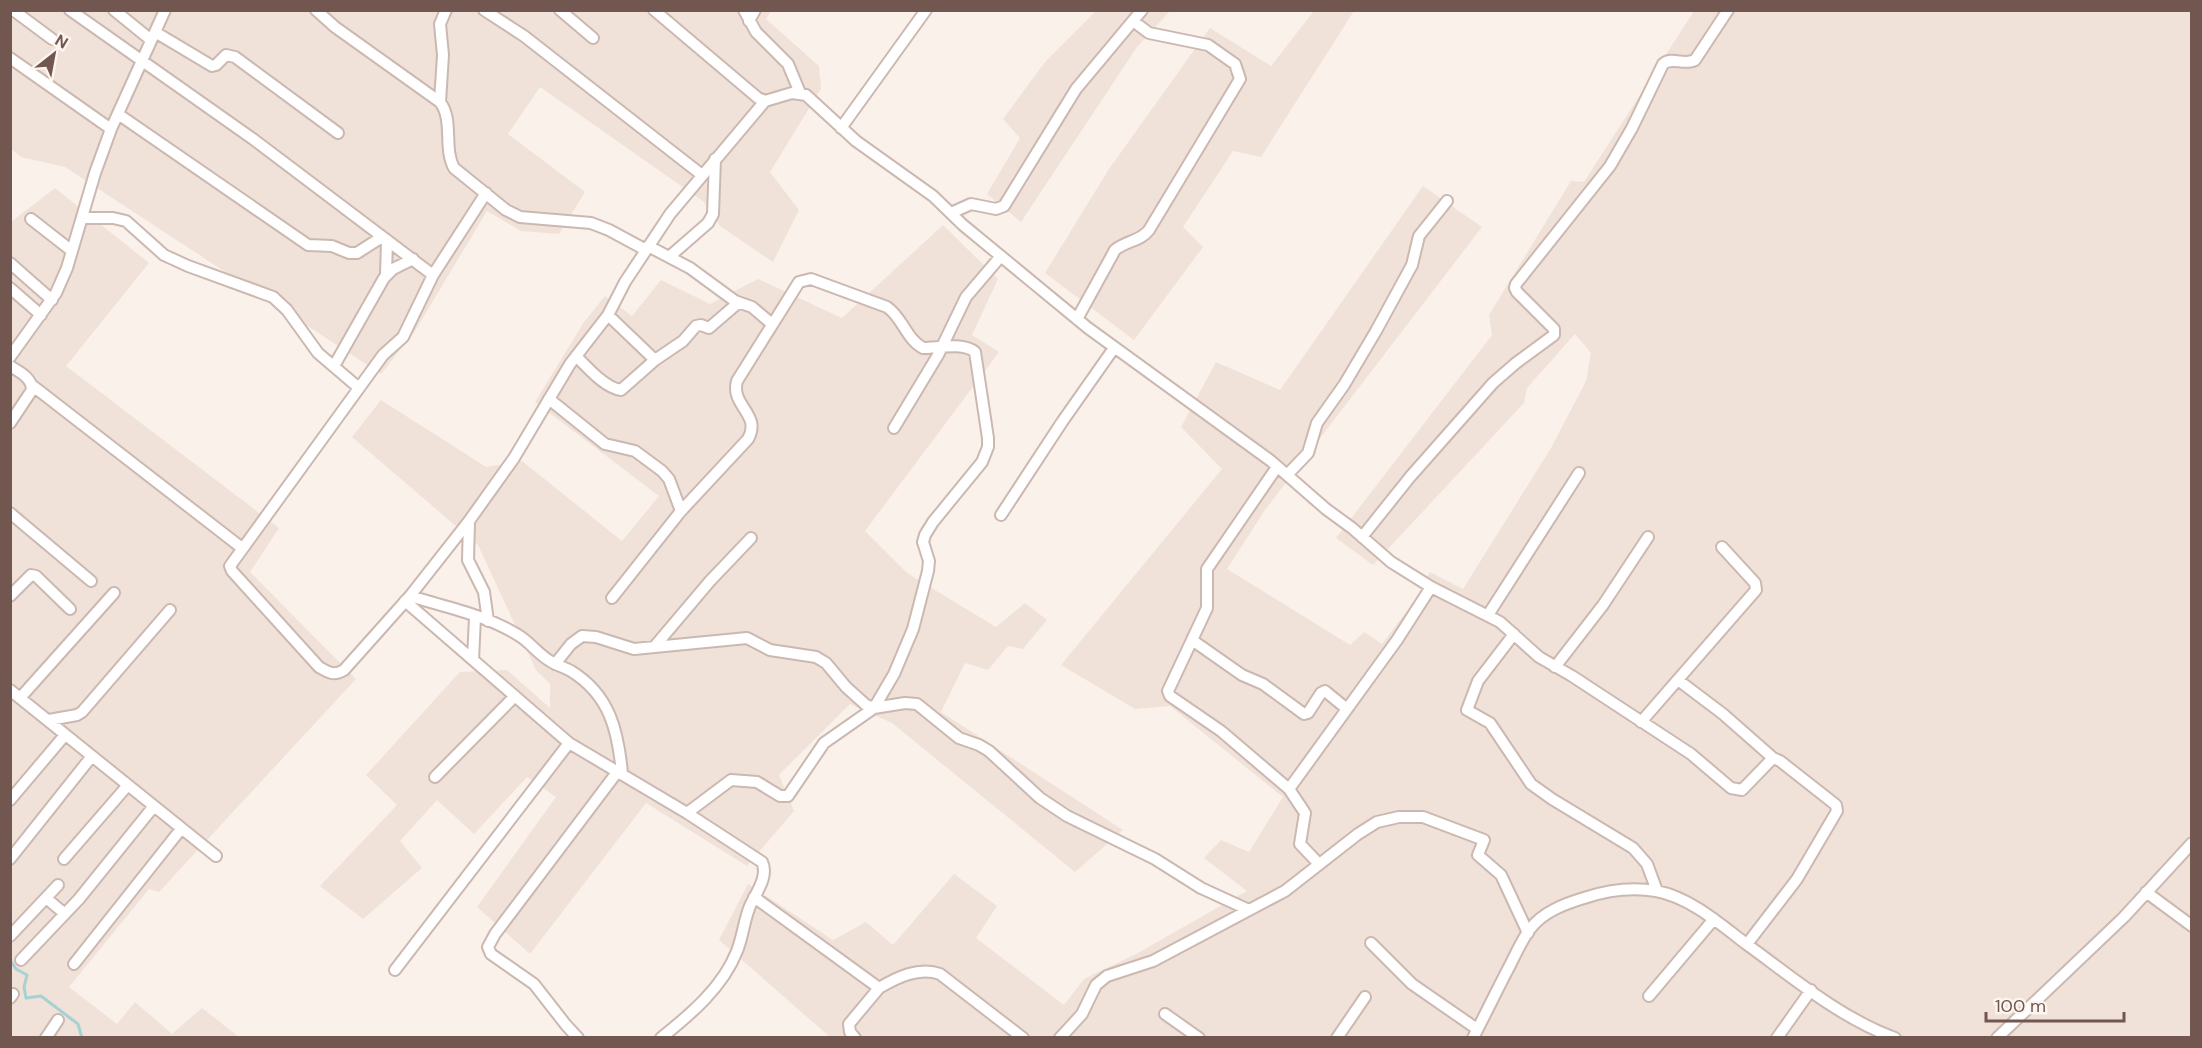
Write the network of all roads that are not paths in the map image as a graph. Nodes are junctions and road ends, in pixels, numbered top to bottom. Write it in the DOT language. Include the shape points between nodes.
graph roads {
  1 [pos="13,10"];
  2 [pos="70,10"];
  3 [pos="114,10"];
  4 [pos="165,10"];
  5 [pos="316,10"];
  6 [pos="446,10"];
  7 [pos="484,10"];
  8 [pos="560,10"];
  9 [pos="654,10"];
  10 [pos="755,10"];
  11 [pos="926,10"];
  12 [pos="1142,10"];
  13 [pos="1728,10"];
  14 [pos="747,16"];
  15 [pos="1132,21"];
  16 [pos="153,36"];
  17 [pos="594,38"];
  18 [pos="52,39"];
  19 [pos="10,58"];
  20 [pos="141,62"];
  21 [pos="800,93"];
  22 [pos="765,101"];
  23 [pos="440,102"];
  24 [pos="118,114"];
  25 [pos="841,128"];
  26 [pos="111,129"];
  27 [pos="338,134"];
  28 [pos="715,159"];
  29 [pos="702,175"];
  30 [pos="486,194"];
  31 [pos="1447,201"];
  32 [pos="951,213"];
  33 [pos="82,218"];
  34 [pos="31,219"];
  35 [pos="385,238"];
  36 [pos="647,248"];
  37 [pos="72,251"];
  38 [pos="1001,256"];
  39 [pos="669,257"];
  40 [pos="413,260"];
  41 [pos="10,263"];
  42 [pos="386,275"];
  43 [pos="434,275"];
  44 [pos="10,288"];
  45 [pos="52,300"];
  46 [pos="738,303"];
  47 [pos="41,315"];
  48 [pos="608,315"];
  49 [pos="1077,319"];
  50 [pos="772,324"];
  51 [pos="942,346"];
  52 [pos="1114,348"];
  53 [pos="576,356"];
  54 [pos="10,357"];
  55 [pos="655,360"];
  56 [pos="10,366"];
  57 [pos="334,366"];
  58 [pos="33,386"];
  59 [pos="359,388"];
  60 [pos="549,399"];
  61 [pos="10,423"];
  62 [pos="894,428"];
  63 [pos="1277,467"];
  64 [pos="1579,473"];
  65 [pos="1287,475"];
  66 [pos="681,511"];
  67 [pos="10,513"];
  68 [pos="1001,515"];
  69 [pos="469,521"];
  70 [pos="1362,537"];
  71 [pos="1648,537"];
  72 [pos="751,538"];
  73 [pos="1722,547"];
  74 [pos="242,548"];
  75 [pos="91,581"];
  76 [pos="1431,587"];
  77 [pos="114,593"];
  78 [pos="10,596"];
  79 [pos="612,598"];
  80 [pos="407,599"];
  81 [pos="70,609"];
  82 [pos="170,610"];
  83 [pos="1488,615"];
  84 [pos="476,617"];
  85 [pos="488,621"];
  86 [pos="1514,634"];
  87 [pos="1192,640"];
  88 [pos="655,646"];
  89 [pos="473,660"];
  90 [pos="555,664"];
  91 [pos="1555,667"];
  92 [pos="1678,680"];
  93 [pos="10,690"];
  94 [pos="515,696"];
  95 [pos="20,698"];
  96 [pos="874,708"];
  97 [pos="1347,709"];
  98 [pos="49,720"];
  99 [pos="1641,722"];
  100 [pos="65,735"];
  101 [pos="569,743"];
  102 [pos="92,756"];
  103 [pos="1773,758"];
  104 [pos="620,772"];
  105 [pos="435,777"];
  106 [pos="128,785"];
  107 [pos="1289,789"];
  108 [pos="10,800"];
  109 [pos="154,806"];
  110 [pos="687,813"];
  111 [pos="182,829"];
  112 [pos="2192,843"];
  113 [pos="216,856"];
  114 [pos="10,859"];
  115 [pos="64,859"];
  116 [pos="1319,864"];
  117 [pos="58,885"];
  118 [pos="1657,891"];
  119 [pos="2146,892"];
  120 [pos="754,897"];
  121 [pos="46,898"];
  122 [pos="1249,910"];
  123 [pos="65,914"];
  124 [pos="1714,919"];
  125 [pos="2192,926"];
  126 [pos="1528,933"];
  127 [pos="10,936"];
  128 [pos="1371,943"];
  129 [pos="1747,944"];
  130 [pos="21,960"];
  131 [pos="74,964"];
  132 [pos="395,970"];
  133 [pos="879,988"];
  134 [pos="1811,990"];
  135 [pos="1648,996"];
  136 [pos="1365,997"];
  137 [pos="1166,1014"];
  138 [pos="58,1020"];
  139 [pos="1475,1033"];
  140 [pos="1877,1035"];
  141 [pos="46,1038"];
  142 [pos="578,1038"];
  143 [pos="661,1038"];
  144 [pos="855,1038"];
  145 [pos="1023,1038"];
  146 [pos="1060,1038"];
  147 [pos="1199,1038"];
  148 [pos="1338,1038"];
  149 [pos="1777,1038"];
  150 [pos="1895,1038"];
  151 [pos="1997,1038"];
  1 -- 18 [label="street"];
  2 -- 20 [label="street"];
  3 -- 16 [label="street"];
  4 -- 16 [label="street"];
  5 -- 23 [label="street"];
  6 -- 23 [label="street" via="440,24"];
  7 -- 29 [label="street" via="524,36"];
  8 -- 17 [label="street"];
  9 -- 22 [label="street"];
  10 -- 14 [label="street"];
  11 -- 25 [label="street"];
  12 -- 15 [label="street"];
  13 -- 70 [label="street" via="1695,60 1670,60 1663,64 1610,166 1516,284 1517,292 1554,329 1554,335 1493,383"];
  14 -- 21 [label="street" via="756,32 789,64"];
  15 -- 32 [label="street" via="1076,89 1004,206 996,209 971,204"];
  15 -- 49 [label="street" via="1149,33 1208,45 1235,64 1240,79 1149,230 1114,250"];
  16 -- 20 [label="street"];
  16 -- 27 [label="street" via="212,66 232,55"];
  19 -- 26 [label="street"];
  20 -- 24 [label="street"];
  20 -- 35 [label="street" via="253,139"];
  21 -- 22 [label="street"];
  21 -- 25 [label="street"];
  22 -- 28 [label="street"];
  23 -- 30 [label="street" via="445,111 452,164"];
  24 -- 26 [label="street"];
  24 -- 35 [label="street" via="308,245 357,253"];
  25 -- 32 [label="street"];
  26 -- 33 [label="street"];
  28 -- 29 [label="street"];
  28 -- 39 [label="street" via="713,214"];
  29 -- 36 [label="street"];
  30 -- 36 [label="street" via="520,217 591,223"];
  30 -- 43 [label="street"];
  31 -- 65 [label="street" via="1416,241 1412,265 1344,385 1317,423 1308,453"];
  32 -- 38 [label="street"];
  33 -- 37 [label="street"];
  33 -- 57 [label="street" via="126,221 164,255 273,297 311,345"];
  34 -- 37 [label="street"];
  35 -- 40 [label="street"];
  35 -- 42 [label="street"];
  36 -- 39 [label="street"];
  36 -- 48 [label="street"];
  37 -- 45 [label="street"];
  38 -- 49 [label="street"];
  38 -- 51 [label="street" via="966,297"];
  39 -- 46 [label="street" via="703,276"];
  40 -- 42 [label="street"];
  40 -- 43 [label="street"];
  41 -- 45 [label="street"];
  42 -- 57 [label="street"];
  43 -- 59 [label="street" via="403,338 383,355"];
  44 -- 47 [label="street"];
  45 -- 47 [label="street"];
  46 -- 50 [label="street" via="752,307"];
  46 -- 55 [label="street" via="709,328 696,326"];
  47 -- 54 [label="street"];
  48 -- 53 [label="street"];
  48 -- 55 [label="street"];
  49 -- 52 [label="street"];
  50 -- 51 [label="street" via="799,282 811,279 887,307 923,348"];
  50 -- 66 [label="street" via="735,387 738,401 753,423 752,433"];
  51 -- 62 [label="street"];
  51 -- 96 [label="street" via="975,352 988,447 977,470 925,535 929,565 914,629"];
  52 -- 63 [label="street"];
  52 -- 68 [label="street"];
  53 -- 55 [label="street" via="619,390"];
  53 -- 60 [label="street"];
  56 -- 58 [label="street"];
  57 -- 59 [label="street"];
  58 -- 61 [label="street"];
  58 -- 74 [label="street"];
  59 -- 74 [label="street"];
  60 -- 66 [label="street" via="605,444 631,449 662,471"];
  60 -- 69 [label="street" via="514,458"];
  63 -- 65 [label="street"];
  63 -- 87 [label="street" via="1207,569 1207,608"];
  64 -- 83 [label="street"];
  65 -- 70 [label="street"];
  66 -- 79 [label="street"];
  67 -- 75 [label="street"];
  69 -- 80 [label="street"];
  69 -- 85 [label="street" via="468,560 484,592"];
  70 -- 76 [label="street" via="1391,562"];
  71 -- 91 [label="street"];
  72 -- 88 [label="street"];
  73 -- 92 [label="street" via="1755,583 1756,590"];
  74 -- 80 [label="street" via="231,563 232,571 319,667 330,673 345,670"];
  76 -- 83 [label="street"];
  76 -- 97 [label="street"];
  77 -- 95 [label="street"];
  78 -- 81 [label="street" via="31,575 36,576"];
  80 -- 84 [label="street"];
  80 -- 89 [label="street"];
  82 -- 98 [label="street" via="82,712"];
  83 -- 86 [label="street"];
  84 -- 85 [label="street"];
  84 -- 89 [label="street"];
  85 -- 90 [label="street" via="520,636"];
  86 -- 91 [label="street"];
  86 -- 118 [label="street" via="1478,681 1467,710 1490,723 1531,784 1633,848 1647,864"];
  87 -- 97 [label="street" via="1304,714 1325,691"];
  87 -- 107 [label="street" via="1168,693 1221,731"];
  88 -- 90 [label="street" via="628,648 582,636"];
  88 -- 96 [label="street" via="743,637 770,650 812,655 826,663 862,702"];
  89 -- 94 [label="street"];
  90 -- 104 [label="street" via="577,675 605,704 616,732"];
  91 -- 99 [label="street"];
  92 -- 99 [label="street"];
  92 -- 103 [label="street"];
  93 -- 95 [label="street"];
  94 -- 101 [label="street"];
  94 -- 105 [label="street"];
  95 -- 98 [label="street"];
  96 -- 110 [label="street" via="825,743 788,796 780,796 757,782 731,780"];
  96 -- 122 [label="street" via="910,703 920,706 959,738 989,751 1054,808"];
  97 -- 107 [label="street"];
  98 -- 100 [label="street"];
  99 -- 103 [label="street" via="1739,791"];
  100 -- 102 [label="street"];
  100 -- 108 [label="street"];
  101 -- 104 [label="street"];
  101 -- 132 [label="street"];
  102 -- 106 [label="street"];
  102 -- 114 [label="street"];
  103 -- 129 [label="street" via="1838,809 1797,879"];
  104 -- 110 [label="street"];
  104 -- 142 [label="street" via="488,947 491,954 534,984"];
  106 -- 109 [label="street"];
  106 -- 115 [label="street"];
  107 -- 116 [label="street" via="1305,813 1300,844"];
  109 -- 111 [label="street"];
  109 -- 123 [label="street"];
  110 -- 120 [label="street" via="762,862 765,872"];
  111 -- 113 [label="street"];
  111 -- 131 [label="street"];
  112 -- 119 [label="street"];
  116 -- 122 [label="street" via="1285,891"];
  116 -- 126 [label="street" via="1386,819 1413,816 1435,820 1484,840 1478,855 1501,875"];
  117 -- 121 [label="street"];
  118 -- 124 [label="street" via="1672,895"];
  118 -- 126 [label="street" via="1633,888 1577,900 1542,917"];
  119 -- 125 [label="street"];
  119 -- 151 [label="street"];
  120 -- 133 [label="street"];
  120 -- 143 [label="street" via="737,952 718,983"];
  121 -- 123 [label="street"];
  121 -- 127 [label="street"];
  122 -- 146 [label="street" via="1153,961 1101,980 1087,1008"];
  123 -- 130 [label="street"];
  124 -- 129 [label="street"];
  124 -- 135 [label="street"];
  126 -- 139 [label="street"];
  128 -- 139 [label="street" via="1412,984"];
  129 -- 134 [label="street"];
  133 -- 144 [label="street" via="849,1024"];
  133 -- 145 [label="street" via="900,976 940,974"];
  134 -- 140 [label="street"];
  134 -- 149 [label="street"];
  136 -- 148 [label="street"];
  137 -- 147 [label="street"];
  138 -- 141 [label="street"];
  140 -- 150 [label="street"];
}
